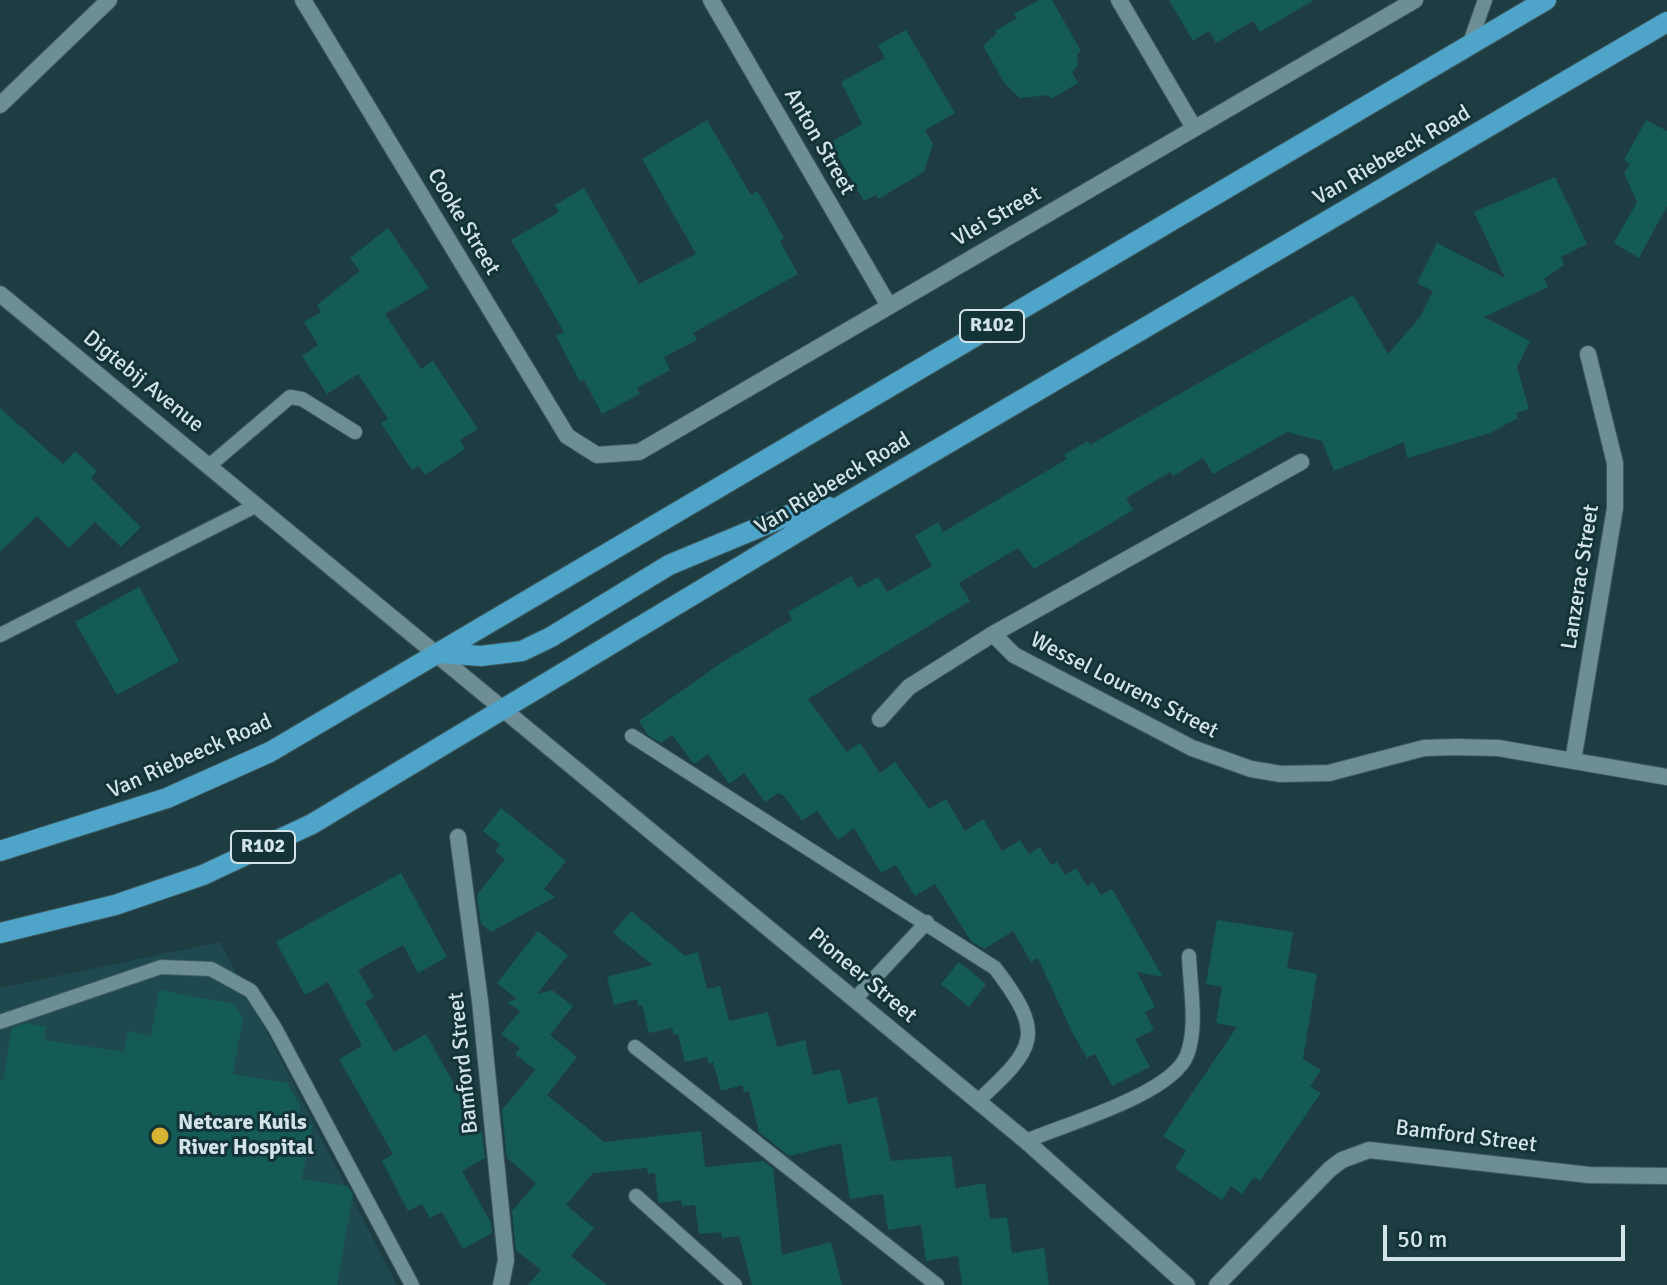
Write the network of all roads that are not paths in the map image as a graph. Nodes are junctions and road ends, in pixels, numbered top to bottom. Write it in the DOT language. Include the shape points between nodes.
graph roads {
  1 [pos="109,0"];
  2 [pos="303,0"];
  3 [pos="711,0"];
  4 [pos="1119,0"];
  5 [pos="1415,0"];
  6 [pos="1485,0"];
  7 [pos="1546,0"];
  8 [pos="1667,22"];
  9 [pos="1468,48"];
  10 [pos="0,105"];
  11 [pos="1194,128"];
  12 [pos="0,294"];
  13 [pos="889,306"];
  14 [pos="1588,354"];
  15 [pos="355,432"];
  16 [pos="597,455"];
  17 [pos="1301,462"];
  18 [pos="210,465"];
  19 [pos="844,504"];
  20 [pos="257,505"];
  21 [pos="993,634"];
  22 [pos="0,635"];
  23 [pos="438,653"];
  24 [pos="504,708"];
  25 [pos="880,719"];
  26 [pos="632,736"];
  27 [pos="1573,761"];
  28 [pos="1667,777"];
  29 [pos="458,837"];
  30 [pos="0,851"];
  31 [pos="927,922"];
  32 [pos="0,933"];
  33 [pos="1189,956"];
  34 [pos="855,999"];
  35 [pos="0,1022"];
  36 [pos="635,1047"];
  37 [pos="978,1101"];
  38 [pos="1026,1141"];
  39 [pos="1667,1176"];
  40 [pos="636,1196"];
  41 [pos="412,1285"];
  42 [pos="501,1285"];
  43 [pos="735,1285"];
  44 [pos="937,1285"];
  45 [pos="1187,1285"];
  46 [pos="1217,1285"];
  1 -- 10 [label="street"];
  2 -- 16 [label="street, Cooke Street" via="567,436"];
  3 -- 13 [label="street, Anton Street"];
  4 -- 11 [label="street"];
  5 -- 11 [label="street, Vlei Street"];
  6 -- 9 [label="lane"];
  7 -- 9 [label="main road, Van Riebeeck Road / R102"];
  8 -- 19 [label="main road, Van Riebeeck Road / R102"];
  9 -- 23 [label="main road, Van Riebeeck Road / R102"];
  11 -- 13 [label="street, Vlei Street"];
  12 -- 18 [label="street, Digtebij Avenue"];
  13 -- 16 [label="street, Vlei Street" via="639,452"];
  14 -- 27 [label="street, Lanzerac Street" via="1615,463 1615,508"];
  15 -- 18 [label="lane" via="290,397"];
  17 -- 21 [label="street, Wessel Lourens Street"];
  18 -- 20 [label="street, Digtebij Avenue"];
  19 -- 23 [label="main road" via="789,515 669,565 522,651 481,656"];
  19 -- 24 [label="main road, Van Riebeeck Road / R102"];
  20 -- 22 [label="lane"];
  20 -- 23 [label="street, Digtebij Avenue"];
  21 -- 25 [label="street, Wessel Lourens Street" via="909,687"];
  21 -- 27 [label="street, Wessel Lourens Street" via="1027,662 1192,748 1251,769 1329,773 1424,748 1456,747"];
  23 -- 24 [label="street, Pioneer Street"];
  23 -- 30 [label="main road, Van Riebeeck Road / R102" via="270,752 219,776 113,818"];
  24 -- 32 [label="main road, Van Riebeeck Road / R102" via="312,824 203,875 115,905"];
  24 -- 34 [label="street, Pioneer Street"];
  26 -- 31 [label="lane"];
  27 -- 28 [label="street, Wessel Lourens Street"];
  29 -- 42 [label="street, Bamford Street" via="506,1260"];
  31 -- 34 [label="lane"];
  31 -- 37 [label="lane" via="995,968 1029,1024 1026,1049"];
  33 -- 38 [label="lane" via="1191,1040 1178,1071 1156,1089"];
  34 -- 37 [label="street, Pioneer Street"];
  35 -- 41 [label="lane" via="161,967 211,969 251,991"];
  36 -- 44 [label="lane"];
  37 -- 38 [label="street, Pioneer Street"];
  38 -- 45 [label="street, Pioneer Street"];
  39 -- 46 [label="street, Bamford Street" via="1589,1175 1369,1150 1330,1169"];
  40 -- 43 [label="lane"];
}
